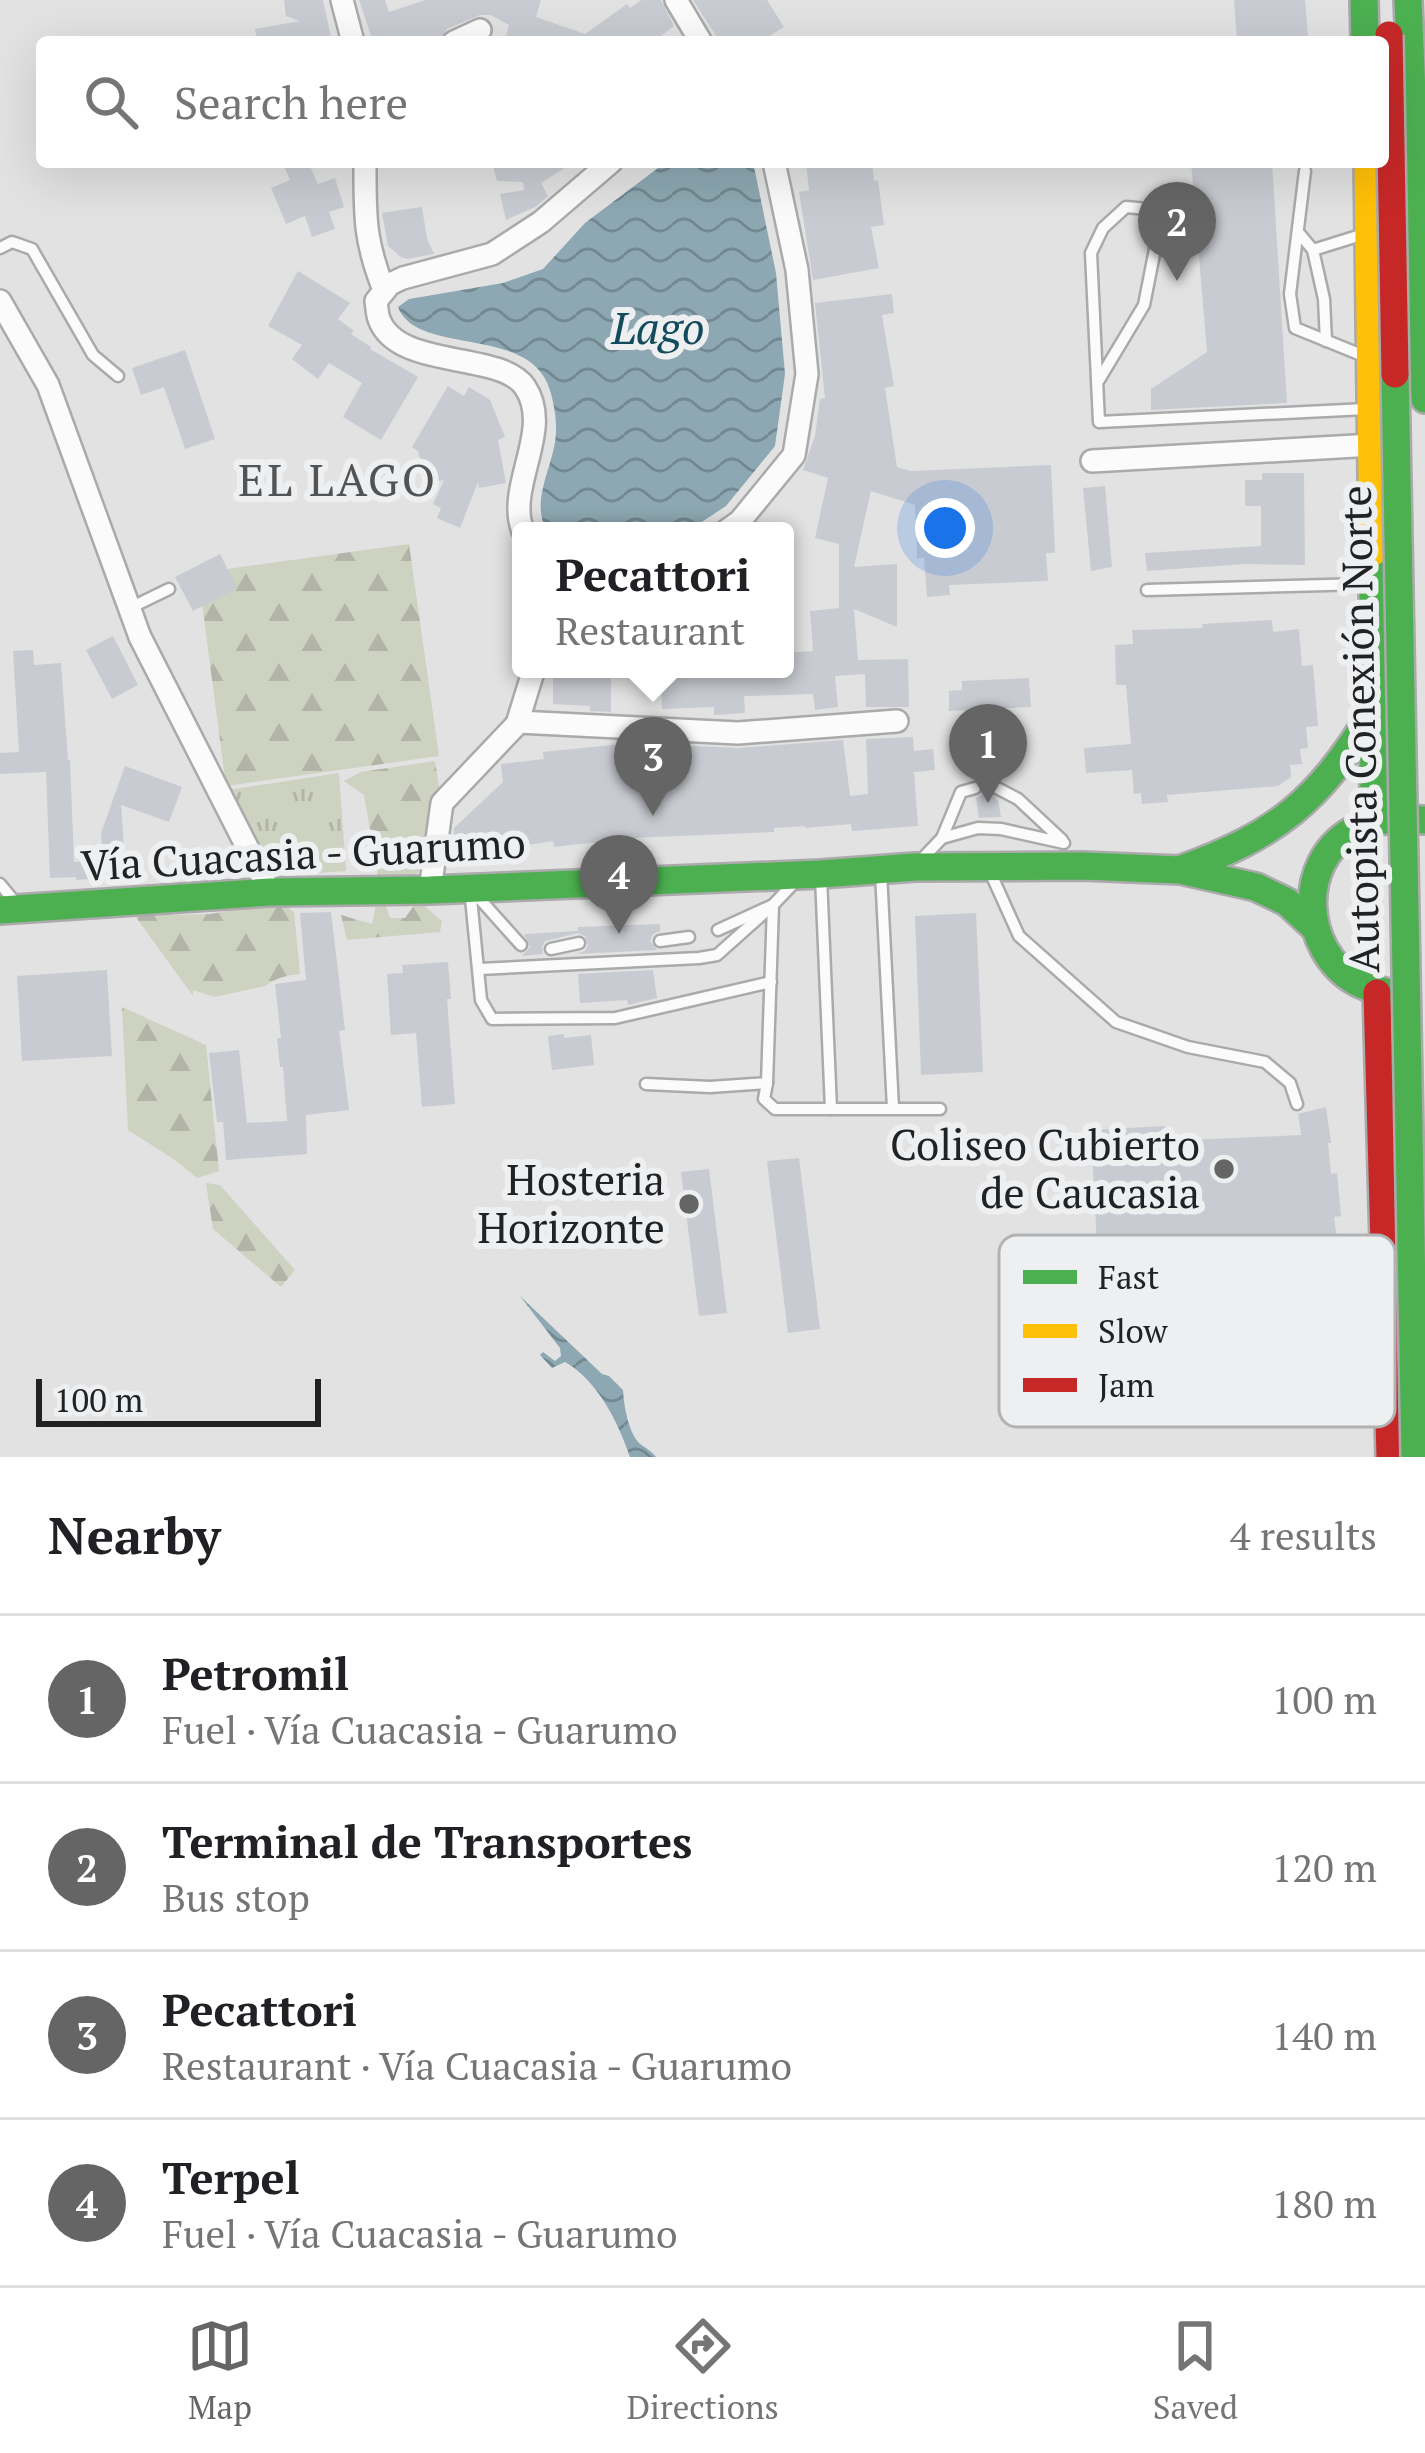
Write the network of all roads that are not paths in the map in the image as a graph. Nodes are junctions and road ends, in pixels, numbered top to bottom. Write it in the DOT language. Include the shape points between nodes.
graph roads {
  1 [pos="342,0"];
  2 [pos="676,0"];
  3 [pos="1364,0"];
  4 [pos="1388,0"];
  5 [pos="1408,0"];
  6 [pos="480,30"];
  7 [pos="351,36"];
  8 [pos="467,36"];
  9 [pos="697,36"];
  10 [pos="1365,36"];
  11 [pos="1389,36"];
  12 [pos="1389,54"];
  13 [pos="365,168"];
  14 [pos="604,168"];
  15 [pos="775,168"];
  16 [pos="1368,168"];
  17 [pos="1305,171"];
  18 [pos="1298,232"];
  19 [pos="1370,232"];
  20 [pos="0,248"];
  21 [pos="1313,250"];
  22 [pos="385,290"];
  23 [pos="0,301"];
  24 [pos="1326,341"];
  25 [pos="1372,360"];
  26 [pos="118,376"];
  27 [pos="1099,380"];
  28 [pos="1425,399"];
  29 [pos="1373,409"];
  30 [pos="1373,445"];
  31 [pos="1092,461"];
  32 [pos="521,522"];
  33 [pos="739,522"];
  34 [pos="1374,584"];
  35 [pos="169,589"];
  36 [pos="1148,590"];
  37 [pos="130,608"];
  38 [pos="530,678"];
  39 [pos="1372,712"];
  40 [pos="897,721"];
  41 [pos="518,722"];
  42 [pos="975,788"];
  43 [pos="997,788"];
  44 [pos="1374,820"];
  45 [pos="1425,820"];
  46 [pos="942,838"];
  47 [pos="1064,842"];
  48 [pos="987,865"];
  49 [pos="1083,866"];
  50 [pos="1320,866"];
  51 [pos="915,867"];
  52 [pos="881,869"];
  53 [pos="1180,870"];
  54 [pos="812,874"];
  55 [pos="0,884"];
  56 [pos="1256,887"];
  57 [pos="470,888"];
  58 [pos="430,890"];
  59 [pos="270,892"];
  60 [pos="773,905"];
  61 [pos="10,909"];
  62 [pos="1313,926"];
  63 [pos="718,930"];
  64 [pos="688,937"];
  65 [pos="660,941"];
  66 [pos="579,943"];
  67 [pos="521,946"];
  68 [pos="551,949"];
  69 [pos="480,969"];
  70 [pos="771,982"];
  71 [pos="1425,992"];
  72 [pos="1377,993"];
  73 [pos="766,1083"];
  74 [pos="646,1084"];
  75 [pos="1297,1104"];
  76 [pos="893,1108"];
  77 [pos="940,1108"];
  78 [pos="830,1109"];
  79 [pos="1384,1235"];
  80 [pos="1389,1427"];
  81 [pos="1390,1457"];
  82 [pos="1415,1457"];
  1 -- 7 [label="street"];
  2 -- 9 [label="street"];
  3 -- 10 [label="main road"];
  4 -- 11 [label="main road, Autopista Conexión Norte, bridge"];
  5 -- 28 [label="main road"];
  6 -- 8 [label="street"];
  12 -- 82 [label="main road, Autopista Conexión Norte, bridge"];
  13 -- 22 [label="street" via="365,229"];
  14 -- 22 [label="street" via="492,254"];
  15 -- 33 [label="street" via="807,374 794,455"];
  16 -- 19 [label="main road"];
  17 -- 18 [label="lane"];
  18 -- 21 [label="lane"];
  18 -- 24 [label="lane" via="1290,294 1295,328"];
  19 -- 21 [label="lane"];
  19 -- 25 [label="main road"];
  20 -- 26 [label="lane" via="12,242 32,249 93,356"];
  21 -- 24 [label="lane"];
  22 -- 32 [label="street" via="376,301 391,337 512,375 525,388 535,430"];
  23 -- 37 [label="street" via="48,386"];
  24 -- 25 [label="lane"];
  25 -- 29 [label="main road"];
  27 -- 27 [label="lane" via="1090,253 1126,207 1147,209 1159,229 1144,305"];
  27 -- 29 [label="lane" via="1099,422"];
  29 -- 30 [label="main road"];
  30 -- 31 [label="street"];
  30 -- 34 [label="main road"];
  34 -- 36 [label="lane"];
  34 -- 39 [label="main road"];
  35 -- 37 [label="lane"];
  37 -- 59 [label="street"];
  38 -- 41 [label="street"];
  39 -- 44 [label="main road"];
  39 -- 53 [label="main road" via="1352,750 1294,814 1260,838"];
  40 -- 41 [label="street" via="738,733"];
  41 -- 58 [label="street" via="442,803"];
  42 -- 46 [label="lane" via="962,792"];
  43 -- 47 [label="lane"];
  44 -- 45 [label="main road"];
  44 -- 50 [label="main road" via="1337,842"];
  46 -- 47 [label="lane" via="978,827"];
  46 -- 51 [label="lane"];
  47 -- 49 [label="lane"];
  48 -- 49 [label="main road, Vía Cuacasia - Guarumo"];
  48 -- 51 [label="main road, Vía Cuacasia - Guarumo"];
  48 -- 75 [label="lane" via="1019,936 1116,1022 1265,1062 1290,1083"];
  49 -- 53 [label="main road, Vía Cuacasia - Guarumo"];
  50 -- 56 [label="main road, Vía Cuacasia - Guarumo"];
  50 -- 62 [label="main road"];
  51 -- 52 [label="main road, Vía Cuacasia - Guarumo"];
  52 -- 54 [label="main road, Vía Cuacasia - Guarumo"];
  52 -- 76 [label="lane"];
  53 -- 56 [label="main road, Vía Cuacasia - Guarumo"];
  54 -- 57 [label="main road, Vía Cuacasia - Guarumo"];
  54 -- 60 [label="lane"];
  54 -- 78 [label="lane"];
  55 -- 61 [label="lane"];
  56 -- 62 [label="main road, Vía Cuacasia - Guarumo"];
  57 -- 58 [label="main road, Vía Cuacasia - Guarumo"];
  57 -- 67 [label="lane"];
  57 -- 69 [label="lane"];
  58 -- 59 [label="main road, Vía Cuacasia - Guarumo"];
  59 -- 61 [label="main road, Vía Cuacasia - Guarumo"];
  60 -- 63 [label="lane"];
  60 -- 69 [label="lane" via="717,955"];
  60 -- 70 [label="lane"];
  62 -- 72 [label="main road" via="1329,961"];
  64 -- 65 [label="lane"];
  66 -- 68 [label="lane"];
  69 -- 70 [label="lane" via="481,1000 492,1019 615,1018"];
  70 -- 73 [label="lane"];
  71 -- 72 [label="main road"];
  72 -- 79 [label="main road"];
  73 -- 74 [label="lane"];
  73 -- 78 [label="lane" via="764,1099 775,1109"];
  76 -- 77 [label="lane"];
  76 -- 78 [label="lane"];
  80 -- 81 [label="main road"];
}
